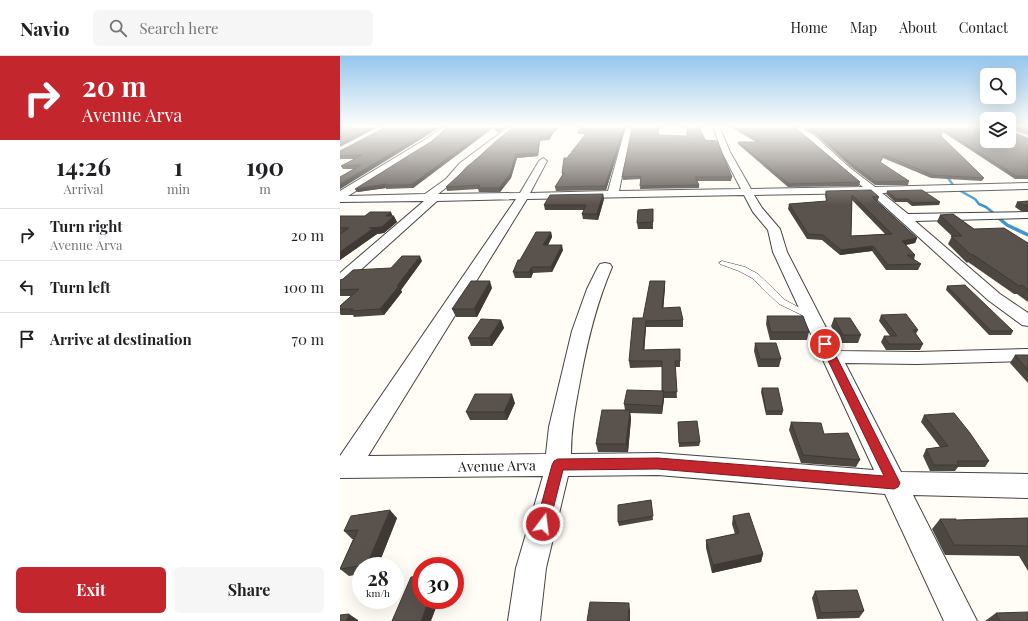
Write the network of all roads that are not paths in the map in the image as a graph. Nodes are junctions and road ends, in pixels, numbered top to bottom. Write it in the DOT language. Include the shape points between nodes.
graph roads {
  1 [pos="410,152"];
  2 [pos="480,152"];
  3 [pos="623,152"];
  4 [pos="726,152"];
  5 [pos="828,152"];
  6 [pos="543,161"];
  7 [pos="1028,186"];
  8 [pos="874,190"];
  9 [pos="747,191"];
  10 [pos="613,194"];
  11 [pos="524,195"];
  12 [pos="431,197"];
  13 [pos="340,198"];
  14 [pos="1028,215"];
  15 [pos="906,218"];
  16 [pos="722,263"];
  17 [pos="605,267"];
  18 [pos="340,281"];
  19 [pos="812,316"];
  20 [pos="1028,321"];
  21 [pos="1028,355"];
  22 [pos="832,357"];
  23 [pos="558,465"];
  24 [pos="344,467"];
  25 [pos="894,483"];
  26 [pos="1028,486"];
  27 [pos="524,621"];
  28 [pos="961,621"];
  1 -- 13 [label="street"];
  2 -- 12 [label="street"];
  3 -- 10 [label="street"];
  4 -- 9 [label="street"];
  5 -- 8 [label="street"];
  6 -- 11 [label="street"];
  7 -- 8 [label="street"];
  8 -- 9 [label="street"];
  8 -- 15 [label="street"];
  9 -- 10 [label="street"];
  9 -- 19 [label="street" via="757,210 774,229 780,252"];
  10 -- 11 [label="street"];
  11 -- 12 [label="street"];
  11 -- 24 [label="street"];
  12 -- 13 [label="street"];
  12 -- 18 [label="street"];
  14 -- 15 [label="street"];
  15 -- 20 [label="street" via="994,297"];
  16 -- 19 [label="lane" via="755,276 782,302"];
  17 -- 23 [label="street" via="581,331 560,427"];
  19 -- 22 [label="street"];
  21 -- 22 [label="street"];
  22 -- 25 [label="street"];
  23 -- 24 [label="street, Avenue Arva"];
  23 -- 25 [label="street, Avenue Arva" via="658,464"];
  23 -- 27 [label="street" via="531,568"];
  25 -- 26 [label="street, Avenue Arva"];
  25 -- 28 [label="street"];
}
